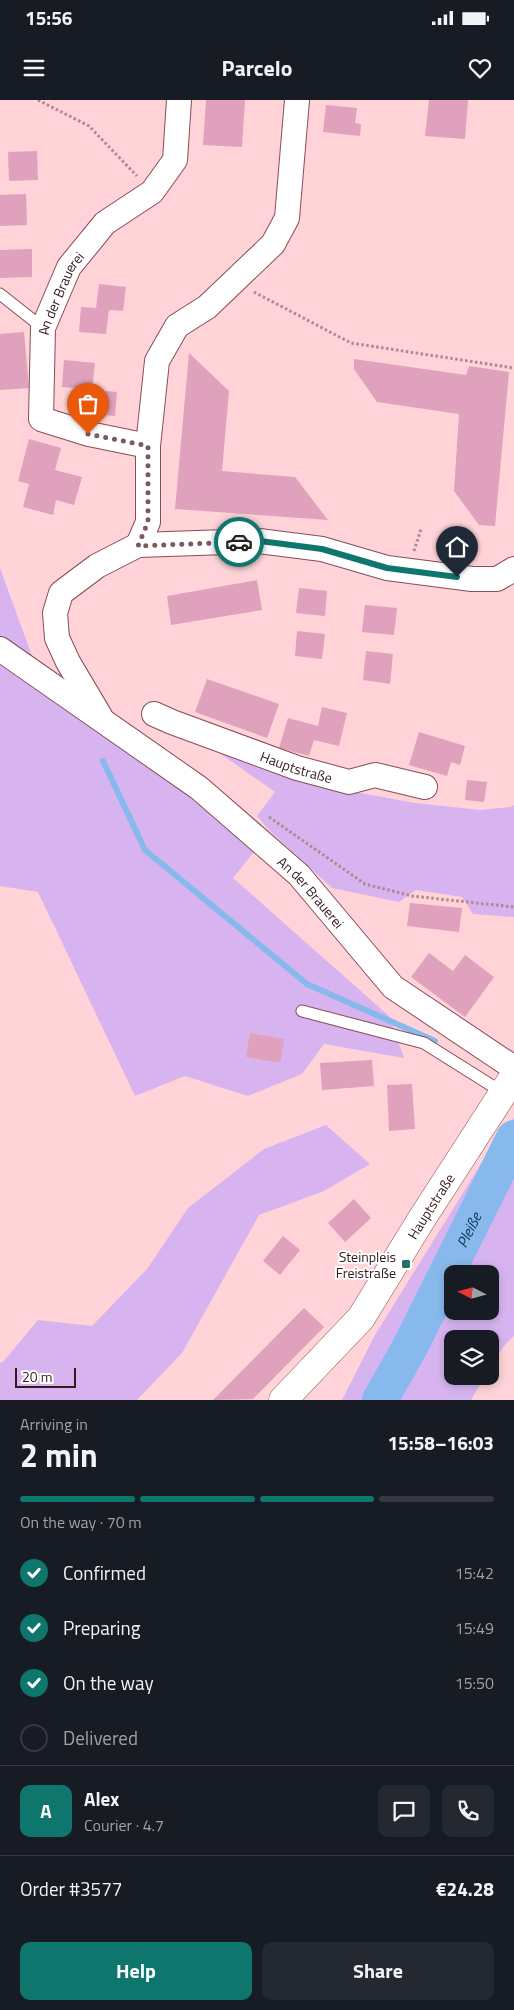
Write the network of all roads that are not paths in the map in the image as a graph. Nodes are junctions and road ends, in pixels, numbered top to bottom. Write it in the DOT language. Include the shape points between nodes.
graph roads {
  1 [pos="179,100"];
  2 [pos="296,100"];
  3 [pos="0,294"];
  4 [pos="43,328"];
  5 [pos="148,446"];
  6 [pos="138,546"];
  7 [pos="514,569"];
  8 [pos="0,650"];
  9 [pos="103,722"];
  10 [pos="146,751"];
  11 [pos="425,787"];
  12 [pos="302,1011"];
  13 [pos="514,1068"];
  14 [pos="508,1084"];
  15 [pos="284,1400"];
  1 -- 4 [label="street, An der Brauerei" via="175,160 152,192 105,223 69,267"];
  2 -- 5 [label="street" via="287,218 273,244 207,307 177,326 157,361"];
  3 -- 4 [label="lane"];
  4 -- 5 [label="street, An der Brauerei" via="40,419 88,434"];
  5 -- 6 [label="street" via="148,522"];
  6 -- 7 [label="street, An der Brauerei" via="260,541 322,549 387,568 472,579 497,579"];
  6 -- 9 [label="street, An der Brauerei" via="97,566 61,593 55,613 57,638"];
  8 -- 9 [label="street, An der Brauerei"];
  9 -- 10 [label="street, An der Brauerei"];
  10 -- 11 [label="street, Hauptstraße" via="163,718 297,768 349,782 375,775"];
  10 -- 13 [label="street, An der Brauerei" via="199,788 299,874 393,987"];
  12 -- 14 [label="lane" via="424,1043"];
  14 -- 15 [label="main road, Hauptstraße" via="361,1318"];
}
